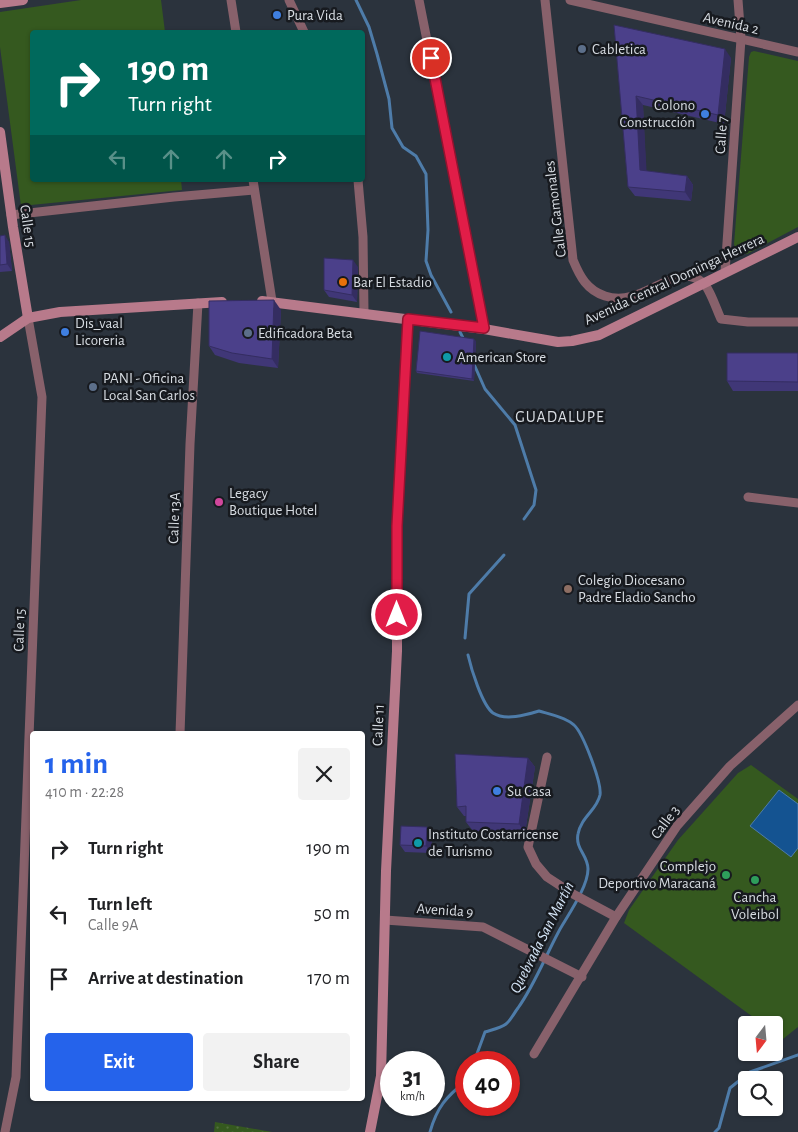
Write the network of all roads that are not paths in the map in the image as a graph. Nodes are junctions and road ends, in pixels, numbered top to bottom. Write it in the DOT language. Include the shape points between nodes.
graph roads {
  1 [pos="23,0"];
  2 [pos="231,0"];
  3 [pos="289,0"];
  4 [pos="419,0"];
  5 [pos="545,0"];
  6 [pos="570,0"];
  7 [pos="738,0"];
  8 [pos="0,3"];
  9 [pos="236,30"];
  10 [pos="303,30"];
  11 [pos="741,39"];
  12 [pos="798,52"];
  13 [pos="0,132"];
  14 [pos="253,182"];
  15 [pos="358,182"];
  16 [pos="254,190"];
  17 [pos="11,215"];
  18 [pos="798,237"];
  19 [pos="725,272"];
  20 [pos="704,282"];
  21 [pos="254,301"];
  22 [pos="272,301"];
  23 [pos="235,302"];
  24 [pos="198,303"];
  25 [pos="364,312"];
  26 [pos="28,318"];
  27 [pos="408,319"];
  28 [pos="798,322"];
  29 [pos="484,328"];
  30 [pos="0,337"];
  31 [pos="748,497"];
  32 [pos="798,503"];
  33 [pos="798,705"];
  34 [pos="180,731"];
  35 [pos="547,757"];
  36 [pos="616,918"];
  37 [pos="385,920"];
  38 [pos="582,976"];
  39 [pos="534,1054"];
  40 [pos="5,1132"];
  41 [pos="370,1132"];
  1 -- 8 [label="street"];
  2 -- 9 [label="street"];
  3 -- 10 [label="street"];
  4 -- 29 [label="street"];
  5 -- 20 [label="street, Calle Gamonales" via="574,260 581,280 595,292 617,300 639,295 675,277 690,276"];
  6 -- 11 [label="street, Avenida 2"];
  7 -- 11 [label="street, Calle 7"];
  11 -- 12 [label="street, Avenida 2"];
  11 -- 19 [label="street, Calle 7"];
  13 -- 17 [label="street, Calle 15"];
  14 -- 16 [label="street"];
  15 -- 25 [label="street"];
  16 -- 17 [label="street"];
  16 -- 22 [label="street"];
  17 -- 26 [label="street, Calle 15"];
  18 -- 19 [label="street, Avenida Central Dominga Herrera"];
  19 -- 20 [label="street, Avenida Central Dominga Herrera"];
  20 -- 28 [label="street" via="721,320"];
  20 -- 29 [label="street, Avenida Central Dominga Herrera" via="598,335 572,341 558,342"];
  21 -- 22 [label="street, Avenida Central Dominga Herrera"];
  22 -- 25 [label="street, Avenida Central Dominga Herrera"];
  23 -- 24 [label="street"];
  24 -- 26 [label="street" via="60,312"];
  24 -- 34 [label="street, Calle 13A"];
  25 -- 27 [label="street, Avenida Central Dominga Herrera"];
  26 -- 30 [label="street"];
  26 -- 40 [label="street, Calle 15" via="42,397 16,1077"];
  27 -- 29 [label="street, Avenida Central Dominga Herrera"];
  27 -- 37 [label="street, Calle 11"];
  31 -- 32 [label="street"];
  33 -- 36 [label="street, Calle 3" via="730,766 677,826"];
  35 -- 36 [label="street" via="528,847 547,877"];
  36 -- 38 [label="street, Calle 3"];
  37 -- 38 [label="street, Avenida 9" via="483,927"];
  37 -- 41 [label="street, Calle 11" via="381,1076"];
  38 -- 39 [label="street, Calle 3"];
}
